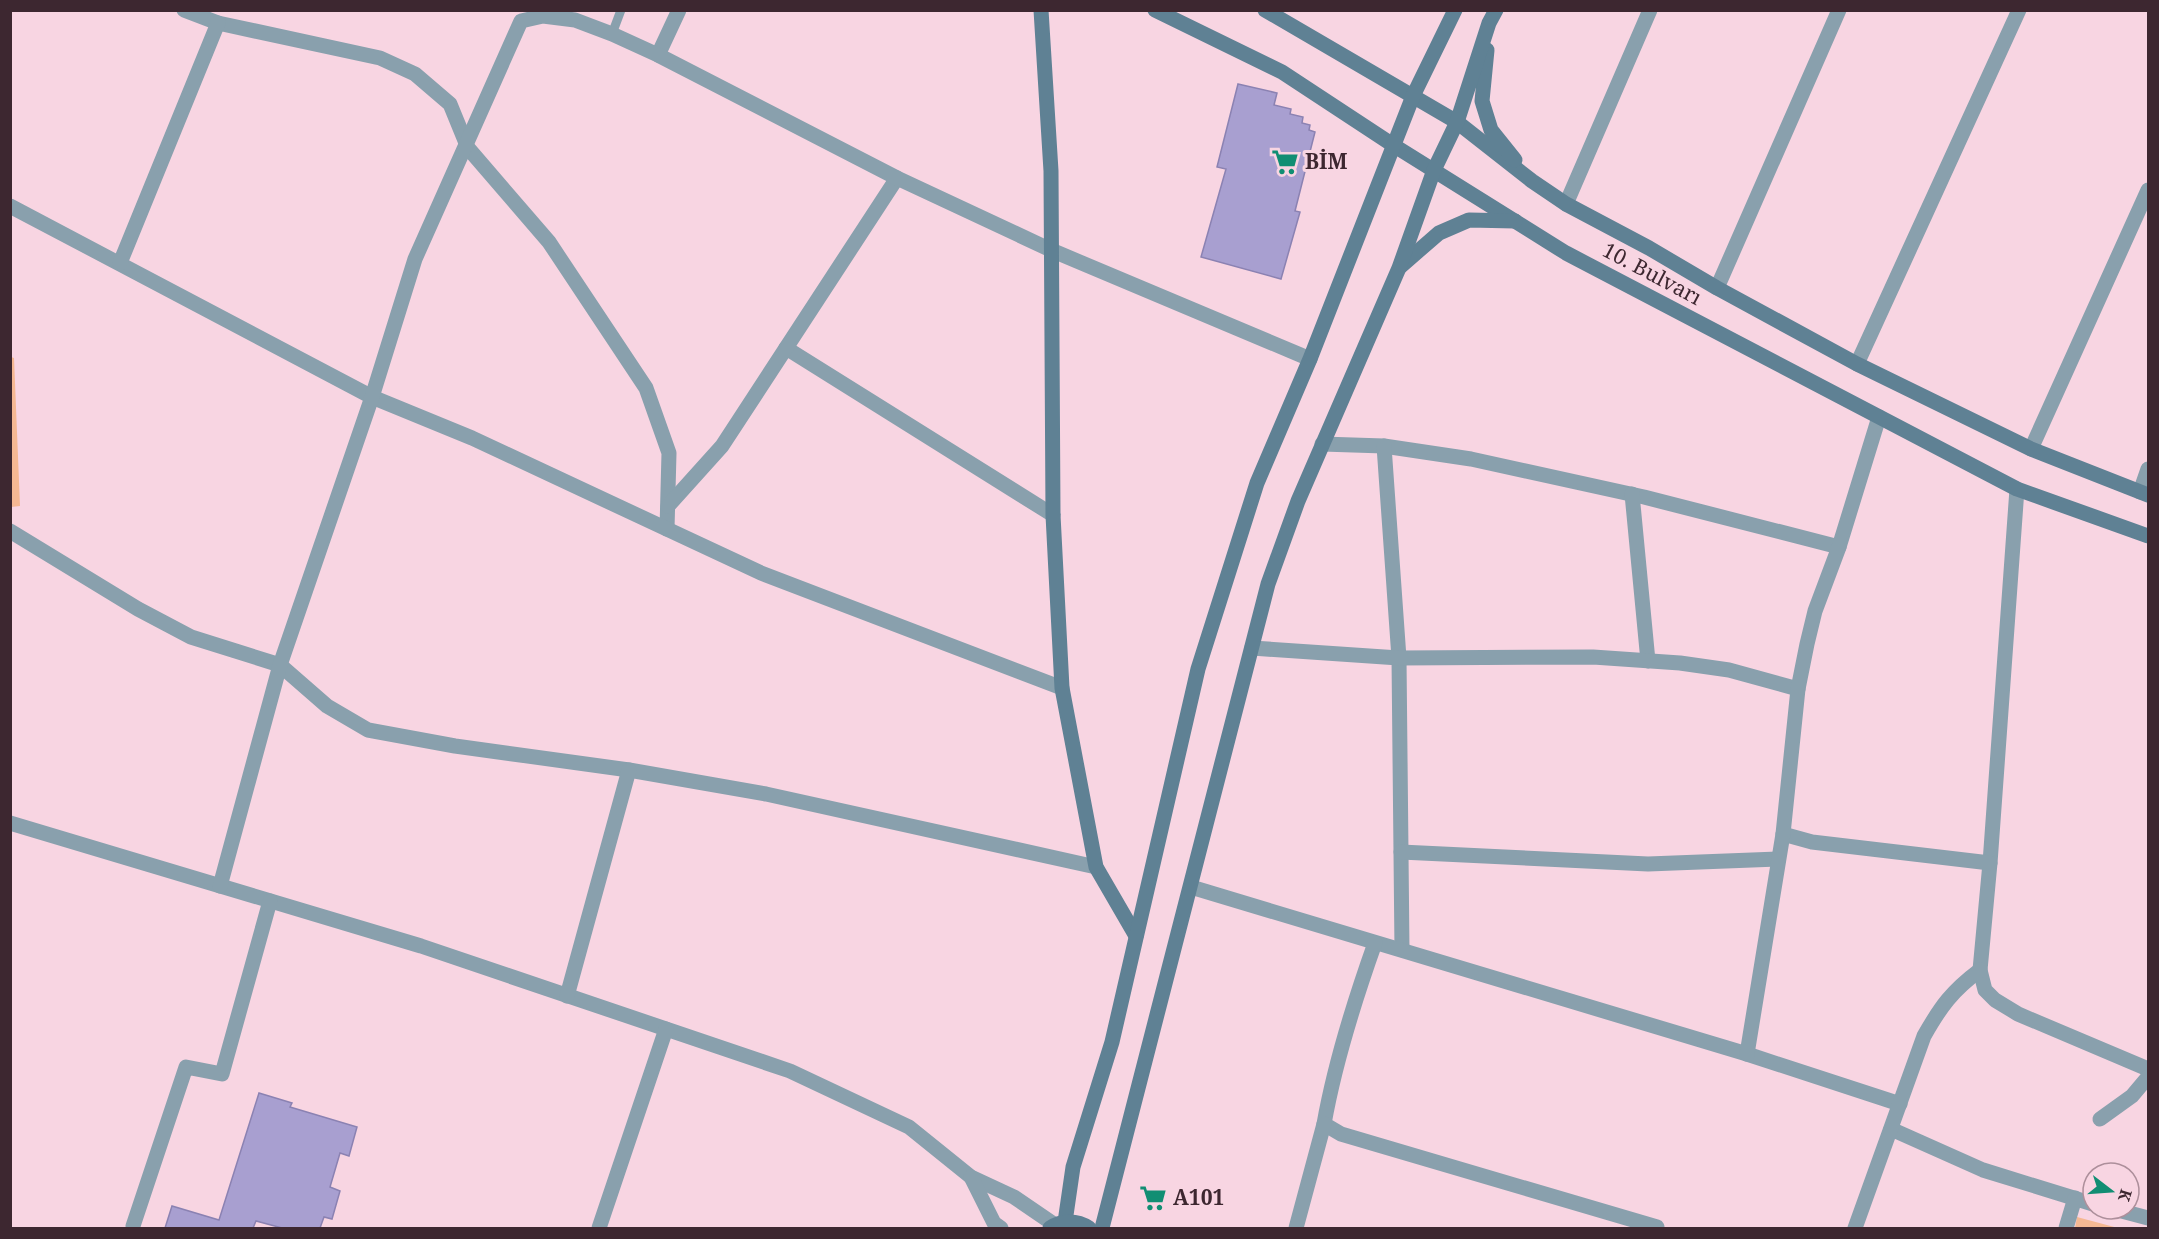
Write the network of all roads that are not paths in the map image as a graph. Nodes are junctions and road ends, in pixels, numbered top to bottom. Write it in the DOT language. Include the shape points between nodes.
graph roads {
  1 [pos="184,10"];
  2 [pos="621,10"];
  3 [pos="679,10"];
  4 [pos="1041,10"];
  5 [pos="1155,10"];
  6 [pos="1455,10"];
  7 [pos="1650,10"];
  8 [pos="1839,10"];
  9 [pos="2019,10"];
  10 [pos="1271,12"];
  11 [pos="1492,17"];
  12 [pos="218,23"];
  13 [pos="612,34"];
  14 [pos="658,55"];
  15 [pos="1413,96"];
  16 [pos="1457,122"];
  17 [pos="466,144"];
  18 [pos="1393,145"];
  19 [pos="1434,170"];
  20 [pos="897,178"];
  21 [pos="1532,181"];
  22 [pos="2148,190"];
  23 [pos="1566,204"];
  24 [pos="10,206"];
  25 [pos="1515,221"];
  26 [pos="1051,250"];
  27 [pos="120,263"];
  28 [pos="1399,268"];
  29 [pos="1717,288"];
  30 [pos="786,348"];
  31 [pos="1310,359"];
  32 [pos="1857,364"];
  33 [pos="372,397"];
  34 [pos="1880,417"];
  35 [pos="1322,444"];
  36 [pos="1384,446"];
  37 [pos="2031,449"];
  38 [pos="2148,469"];
  39 [pos="2017,489"];
  40 [pos="2144,493"];
  41 [pos="1632,494"];
  42 [pos="668,506"];
  43 [pos="1053,515"];
  44 [pos="667,529"];
  45 [pos="10,531"];
  46 [pos="2148,536"];
  47 [pos="1839,547"];
  48 [pos="1252,648"];
  49 [pos="1399,658"];
  50 [pos="1648,661"];
  51 [pos="280,665"];
  52 [pos="1062,688"];
  53 [pos="1798,689"];
  54 [pos="629,770"];
  55 [pos="10,823"];
  56 [pos="1783,834"];
  57 [pos="1401,852"];
  58 [pos="1778,859"];
  59 [pos="1990,863"];
  60 [pos="1096,867"];
  61 [pos="220,886"];
  62 [pos="1191,887"];
  63 [pos="270,900"];
  64 [pos="1136,936"];
  65 [pos="1375,942"];
  66 [pos="1402,951"];
  67 [pos="1980,970"];
  68 [pos="567,996"];
  69 [pos="666,1029"];
  70 [pos="1747,1054"];
  71 [pos="2148,1069"];
  72 [pos="2148,1077"];
  73 [pos="1900,1104"];
  74 [pos="2100,1119"];
  75 [pos="1324,1124"];
  76 [pos="1891,1128"];
  77 [pos="971,1177"];
  78 [pos="2075,1198"];
  79 [pos="2081,1200"];
  80 [pos="1056,1225"];
  81 [pos="133,1226"];
  82 [pos="1658,1227"];
  83 [pos="599,1228"];
  84 [pos="1001,1228"];
  85 [pos="1089,1228"];
  86 [pos="1102,1228"];
  87 [pos="1296,1228"];
  88 [pos="1855,1228"];
  89 [pos="2066,1228"];
  1 -- 12 [label="street"];
  2 -- 13 [label="lane"];
  3 -- 14 [label="street"];
  4 -- 26 [label="main road" via="1051,171"];
  5 -- 18 [label="main road, 10. Bulvarı" via="1282,72"];
  6 -- 15 [label="main road"];
  7 -- 23 [label="street"];
  8 -- 29 [label="street"];
  9 -- 32 [label="street"];
  10 -- 15 [label="main road, 10. Bulvarı"];
  11 -- 16 [label="main road"];
  11 -- 21 [label="main road" via="1482,100 1491,130"];
  12 -- 17 [label="street" via="380,58 416,74 450,104"];
  12 -- 27 [label="street"];
  13 -- 14 [label="street"];
  13 -- 17 [label="street" via="575,20 543,16 521,21"];
  14 -- 20 [label="street"];
  15 -- 16 [label="main road, 10. Bulvarı"];
  15 -- 18 [label="main road"];
  16 -- 19 [label="main road"];
  16 -- 21 [label="main road, 10. Bulvarı"];
  17 -- 33 [label="street" via="415,259"];
  17 -- 42 [label="street" via="549,242 646,388 669,453"];
  18 -- 19 [label="main road, 10. Bulvarı"];
  18 -- 31 [label="main road"];
  19 -- 25 [label="main road, 10. Bulvarı"];
  19 -- 28 [label="main road"];
  20 -- 26 [label="street"];
  20 -- 30 [label="street"];
  21 -- 23 [label="main road, 10. Bulvarı"];
  22 -- 37 [label="street"];
  23 -- 29 [label="main road, 10. Bulvarı"];
  24 -- 27 [label="street"];
  25 -- 28 [label="main road" via="1468,220 1439,233"];
  25 -- 34 [label="main road, 10. Bulvarı" via="1566,253"];
  26 -- 31 [label="street"];
  26 -- 43 [label="main road"];
  27 -- 33 [label="street"];
  28 -- 35 [label="main road"];
  29 -- 32 [label="main road, 10. Bulvarı"];
  30 -- 42 [label="street" via="722,446"];
  30 -- 43 [label="street"];
  31 -- 64 [label="main road" via="1257,483 1198,669"];
  32 -- 37 [label="main road, 10. Bulvarı"];
  33 -- 44 [label="street" via="472,438"];
  33 -- 51 [label="street"];
  34 -- 39 [label="main road, 10. Bulvarı"];
  34 -- 47 [label="street"];
  35 -- 36 [label="street"];
  35 -- 48 [label="main road" via="1268,584"];
  36 -- 41 [label="street" via="1471,459"];
  36 -- 49 [label="street"];
  37 -- 40 [label="main road, 10. Bulvarı"];
  38 -- 40 [label="street"];
  39 -- 46 [label="main road, 10. Bulvarı"];
  39 -- 59 [label="street"];
  41 -- 47 [label="street"];
  41 -- 50 [label="street"];
  42 -- 44 [label="street"];
  43 -- 52 [label="main road"];
  44 -- 52 [label="street" via="761,573"];
  45 -- 51 [label="street" via="138,609 191,636"];
  47 -- 53 [label="street" via="1815,611"];
  48 -- 49 [label="street"];
  48 -- 62 [label="main road"];
  49 -- 50 [label="street" via="1593,657"];
  49 -- 57 [label="street"];
  50 -- 53 [label="street" via="1729,670"];
  51 -- 54 [label="street" via="327,706 368,730"];
  51 -- 61 [label="street"];
  52 -- 60 [label="main road"];
  53 -- 56 [label="street"];
  54 -- 60 [label="street" via="766,794"];
  54 -- 68 [label="street"];
  55 -- 61 [label="street"];
  56 -- 58 [label="street"];
  56 -- 59 [label="street" via="1812,842"];
  57 -- 58 [label="street" via="1648,864"];
  57 -- 66 [label="street"];
  58 -- 70 [label="street"];
  59 -- 67 [label="street"];
  60 -- 64 [label="main road"];
  61 -- 63 [label="street"];
  62 -- 65 [label="street"];
  62 -- 86 [label="main road"];
  63 -- 68 [label="street"];
  63 -- 81 [label="street" via="222,1074 186,1067"];
  64 -- 80 [label="main road" via="1112,1042"];
  65 -- 66 [label="street"];
  65 -- 75 [label="street" via="1339,1055"];
  66 -- 70 [label="street"];
  67 -- 71 [label="street" via="1984,990 2018,1014"];
  67 -- 73 [label="street" via="1955,989 1939,1009 1924,1036"];
  68 -- 69 [label="street"];
  69 -- 77 [label="street" via="790,1071 909,1127"];
  69 -- 83 [label="street"];
  70 -- 73 [label="street"];
  72 -- 74 [label="street" via="2132,1096"];
  73 -- 76 [label="street"];
  75 -- 82 [label="street" via="1341,1134"];
  75 -- 87 [label="street"];
  76 -- 78 [label="street" via="1983,1170"];
  76 -- 88 [label="street"];
  77 -- 80 [label="street" via="1014,1197"];
  77 -- 84 [label="street" via="994,1223"];
  78 -- 79 [label="street"];
  78 -- 89 [label="street"];
  80 -- 85 [label="main road" via="1075,1222"];
}
